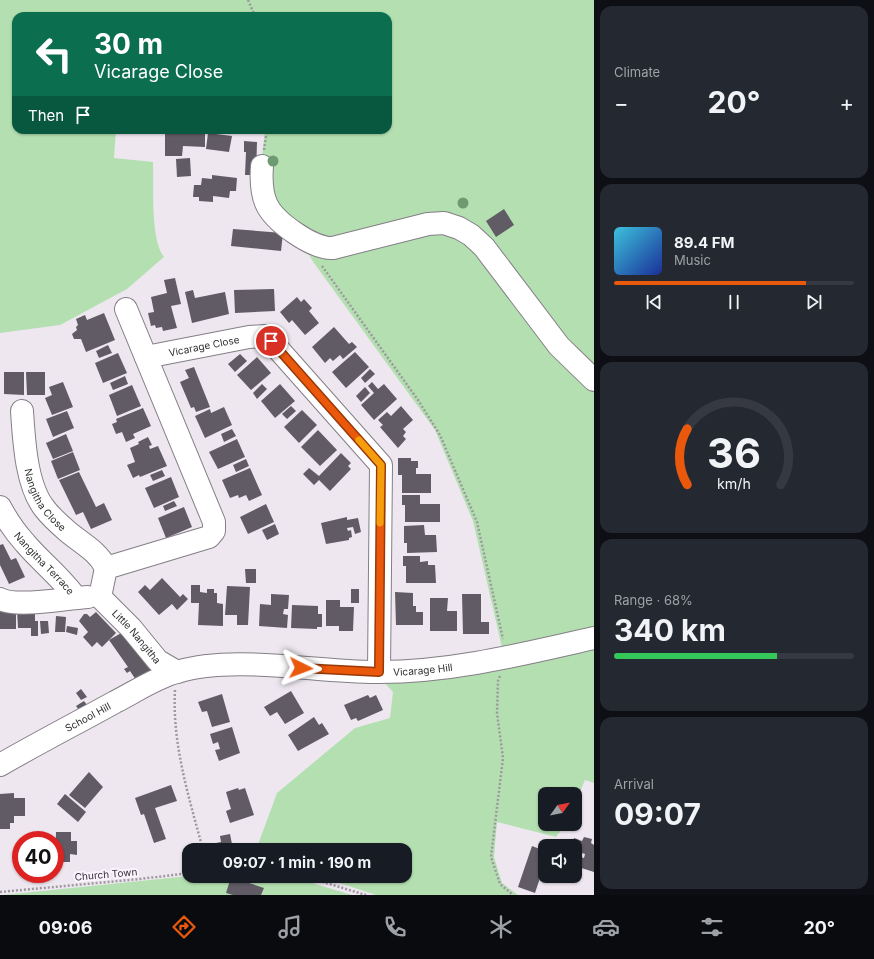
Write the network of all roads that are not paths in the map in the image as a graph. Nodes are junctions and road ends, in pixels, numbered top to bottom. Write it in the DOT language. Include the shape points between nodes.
graph roads {
  1 [pos="262,166"];
  2 [pos="126,309"];
  3 [pos="146,358"];
  4 [pos="594,380"];
  5 [pos="18,420"];
  6 [pos="0,507"];
  7 [pos="106,568"];
  8 [pos="100,597"];
  9 [pos="76,598"];
  10 [pos="0,599"];
  11 [pos="594,638"];
  12 [pos="177,672"];
  13 [pos="379,672"];
  14 [pos="0,764"];
  1 -- 4 [label="street" via="262,190 266,205 280,220 321,247 333,248 428,224 444,223 465,231 484,247 559,346"];
  2 -- 3 [label="street"];
  3 -- 7 [label="street" via="214,522 214,531 209,537"];
  3 -- 13 [label="street, Vicarage Close" via="264,336 381,465"];
  5 -- 7 [label="street, Nangitha Close" via="38,506 96,553"];
  6 -- 9 [label="street, Nangitha Terrace" via="25,544"];
  7 -- 8 [label="street"];
  8 -- 9 [label="street"];
  8 -- 12 [label="street, Little Nangitha" via="131,628 158,661"];
  9 -- 10 [label="street" via="20,602"];
  11 -- 13 [label="street, Vicarage Hill" via="508,658 443,668"];
  12 -- 13 [label="street, Vicarage Hill" via="229,665"];
  12 -- 14 [label="street, School Hill" via="159,678"];
}
